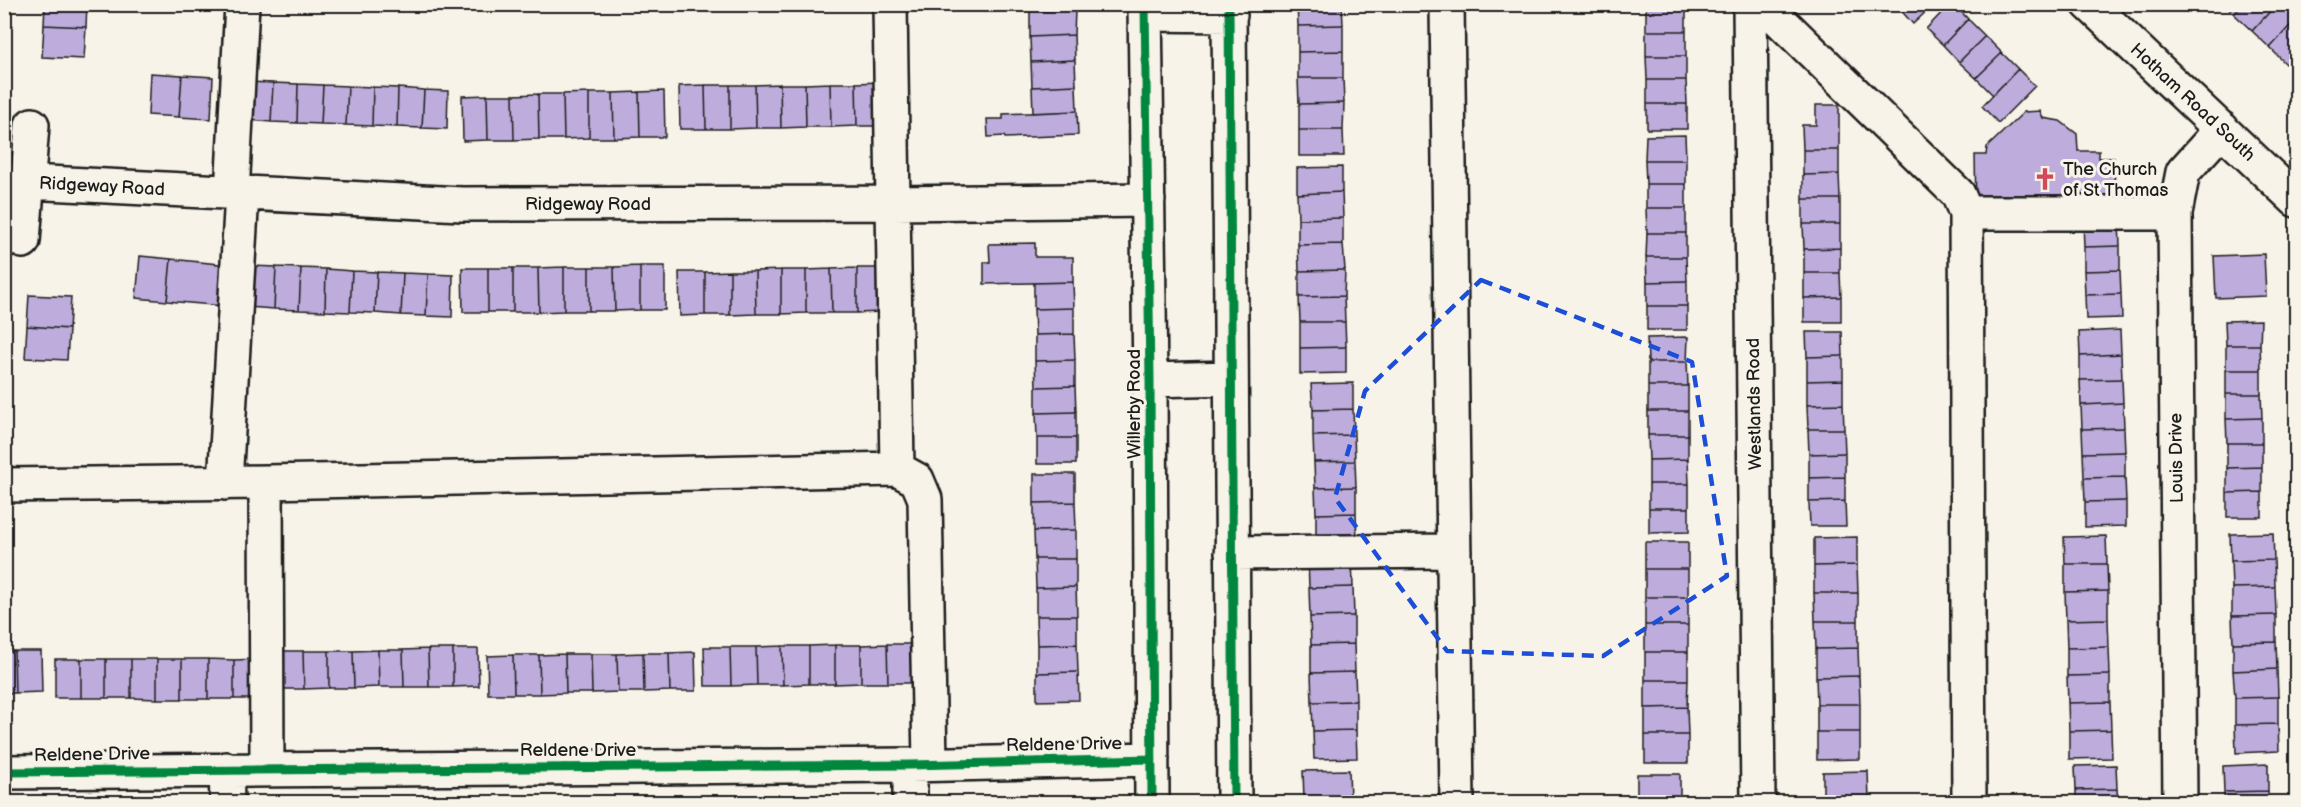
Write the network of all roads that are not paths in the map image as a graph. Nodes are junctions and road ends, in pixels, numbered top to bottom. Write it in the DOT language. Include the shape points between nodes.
graph roads {
  1 [pos="242,4"];
  2 [pos="890,4"];
  3 [pos="1446,4"];
  4 [pos="1750,4"];
  5 [pos="1763,4"];
  6 [pos="2089,4"];
  7 [pos="1145,9"];
  8 [pos="1229,10"];
  9 [pos="32,125"];
  10 [pos="2222,129"];
  11 [pos="28,182"];
  12 [pos="237,194"];
  13 [pos="1148,200"];
  14 [pos="2296,200"];
  15 [pos="892,203"];
  16 [pos="1966,213"];
  17 [pos="2175,213"];
  18 [pos="23,241"];
  19 [pos="1231,378"];
  20 [pos="1150,380"];
  21 [pos="897,469"];
  22 [pos="266,482"];
  23 [pos="225,483"];
  24 [pos="4,484"];
  25 [pos="1454,551"];
  26 [pos="1232,553"];
  27 [pos="1152,759"];
  28 [pos="920,764"];
  29 [pos="226,769"];
  30 [pos="267,769"];
  31 [pos="4,772"];
  32 [pos="227,802"];
  33 [pos="910,802"];
  34 [pos="1152,802"];
  35 [pos="1234,802"];
  36 [pos="1457,802"];
  37 [pos="1758,802"];
  38 [pos="1969,802"];
  39 [pos="2180,802"];
  1 -- 12 [label="street"];
  2 -- 15 [label="street"];
  3 -- 25 [label="street"];
  4 -- 37 [label="street, Westlands Road"];
  5 -- 16 [label="street" via="1958,195"];
  6 -- 10 [label="street, Hotham Road South"];
  7 -- 8 [label="street"];
  7 -- 13 [label="street, Willerby Road"];
  8 -- 19 [label="street"];
  9 -- 11 [label="street, Ridgeway Road"];
  10 -- 14 [label="street, Hotham Road South"];
  10 -- 17 [label="street, Louis Drive" via="2183,172"];
  11 -- 12 [label="street, Ridgeway Road"];
  11 -- 18 [label="street, Ridgeway Road"];
  12 -- 15 [label="street, Ridgeway Road" via="462,204"];
  12 -- 23 [label="street"];
  13 -- 15 [label="street, Ridgeway Road"];
  13 -- 20 [label="street, Willerby Road"];
  15 -- 21 [label="street"];
  16 -- 17 [label="street"];
  16 -- 38 [label="street"];
  17 -- 39 [label="street, Louis Drive"];
  19 -- 20 [label="street"];
  19 -- 26 [label="street"];
  20 -- 27 [label="street, Willerby Road"];
  21 -- 22 [label="street"];
  21 -- 28 [label="street" via="917,480 925,499"];
  22 -- 23 [label="street"];
  22 -- 30 [label="street"];
  23 -- 24 [label="street"];
  25 -- 26 [label="street"];
  25 -- 36 [label="street"];
  26 -- 35 [label="street"];
  27 -- 28 [label="street, Reldene Drive"];
  27 -- 34 [label="street, Willerby Road"];
  28 -- 30 [label="street, Reldene Drive"];
  28 -- 33 [label="street"];
  29 -- 30 [label="street, Reldene Drive"];
  29 -- 31 [label="street, Reldene Drive"];
  29 -- 32 [label="street"];
}
